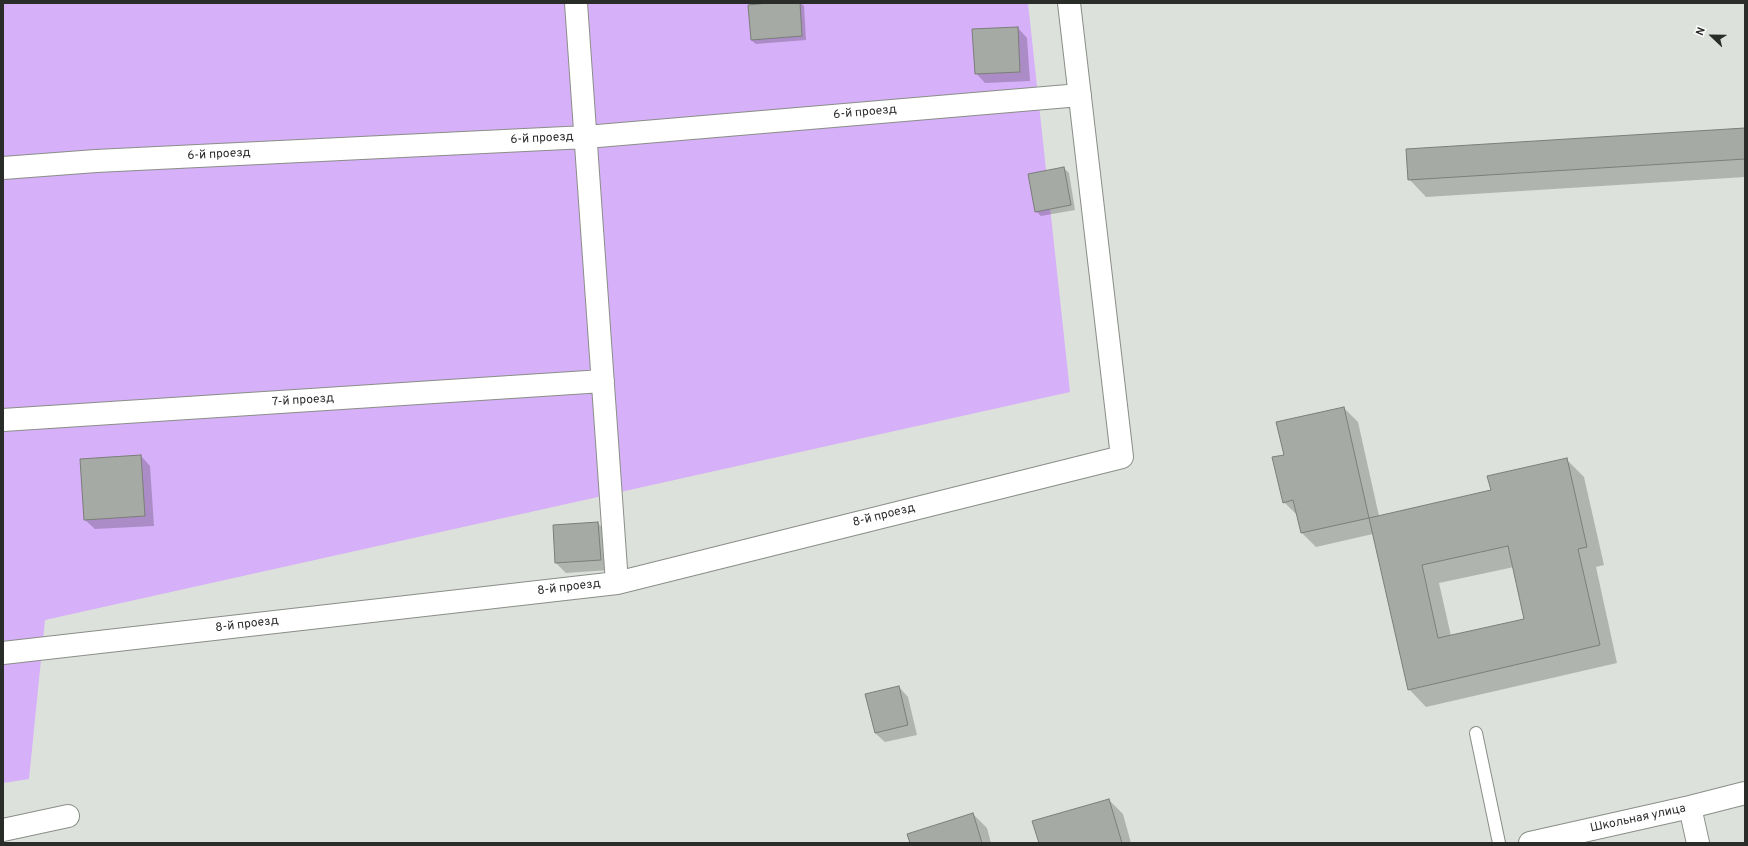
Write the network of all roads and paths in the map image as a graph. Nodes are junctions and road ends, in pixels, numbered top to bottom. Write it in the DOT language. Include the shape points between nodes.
graph roads {
  1 [pos="576,3"];
  2 [pos="1069,3"];
  3 [pos="1080,95"];
  4 [pos="586,137"];
  5 [pos="3,168"];
  6 [pos="603,381"];
  7 [pos="3,420"];
  8 [pos="617,583"];
  9 [pos="3,653"];
  10 [pos="1476,733"];
  11 [pos="1745,793"];
  12 [pos="1690,807"];
  13 [pos="68,816"];
  14 [pos="3,830"];
  15 [pos="1499,843"];
  16 [pos="1530,843"];
  17 [pos="1698,843"];
  1 -- 4 [label="street"];
  2 -- 3 [label="street"];
  3 -- 4 [label="street, 6-й проезд"];
  3 -- 8 [label="street, 8-й проезд" via="1122,457"];
  4 -- 5 [label="street, 6-й проезд" via="96,161"];
  4 -- 6 [label="street"];
  6 -- 7 [label="street, 7-й проезд"];
  6 -- 8 [label="street"];
  8 -- 9 [label="street, 8-й проезд"];
  10 -- 15 [label="lane"];
  11 -- 12 [label="street, Школьная улица"];
  12 -- 16 [label="street, Школьная улица"];
  12 -- 17 [label="street"];
  13 -- 14 [label="street"];
}
